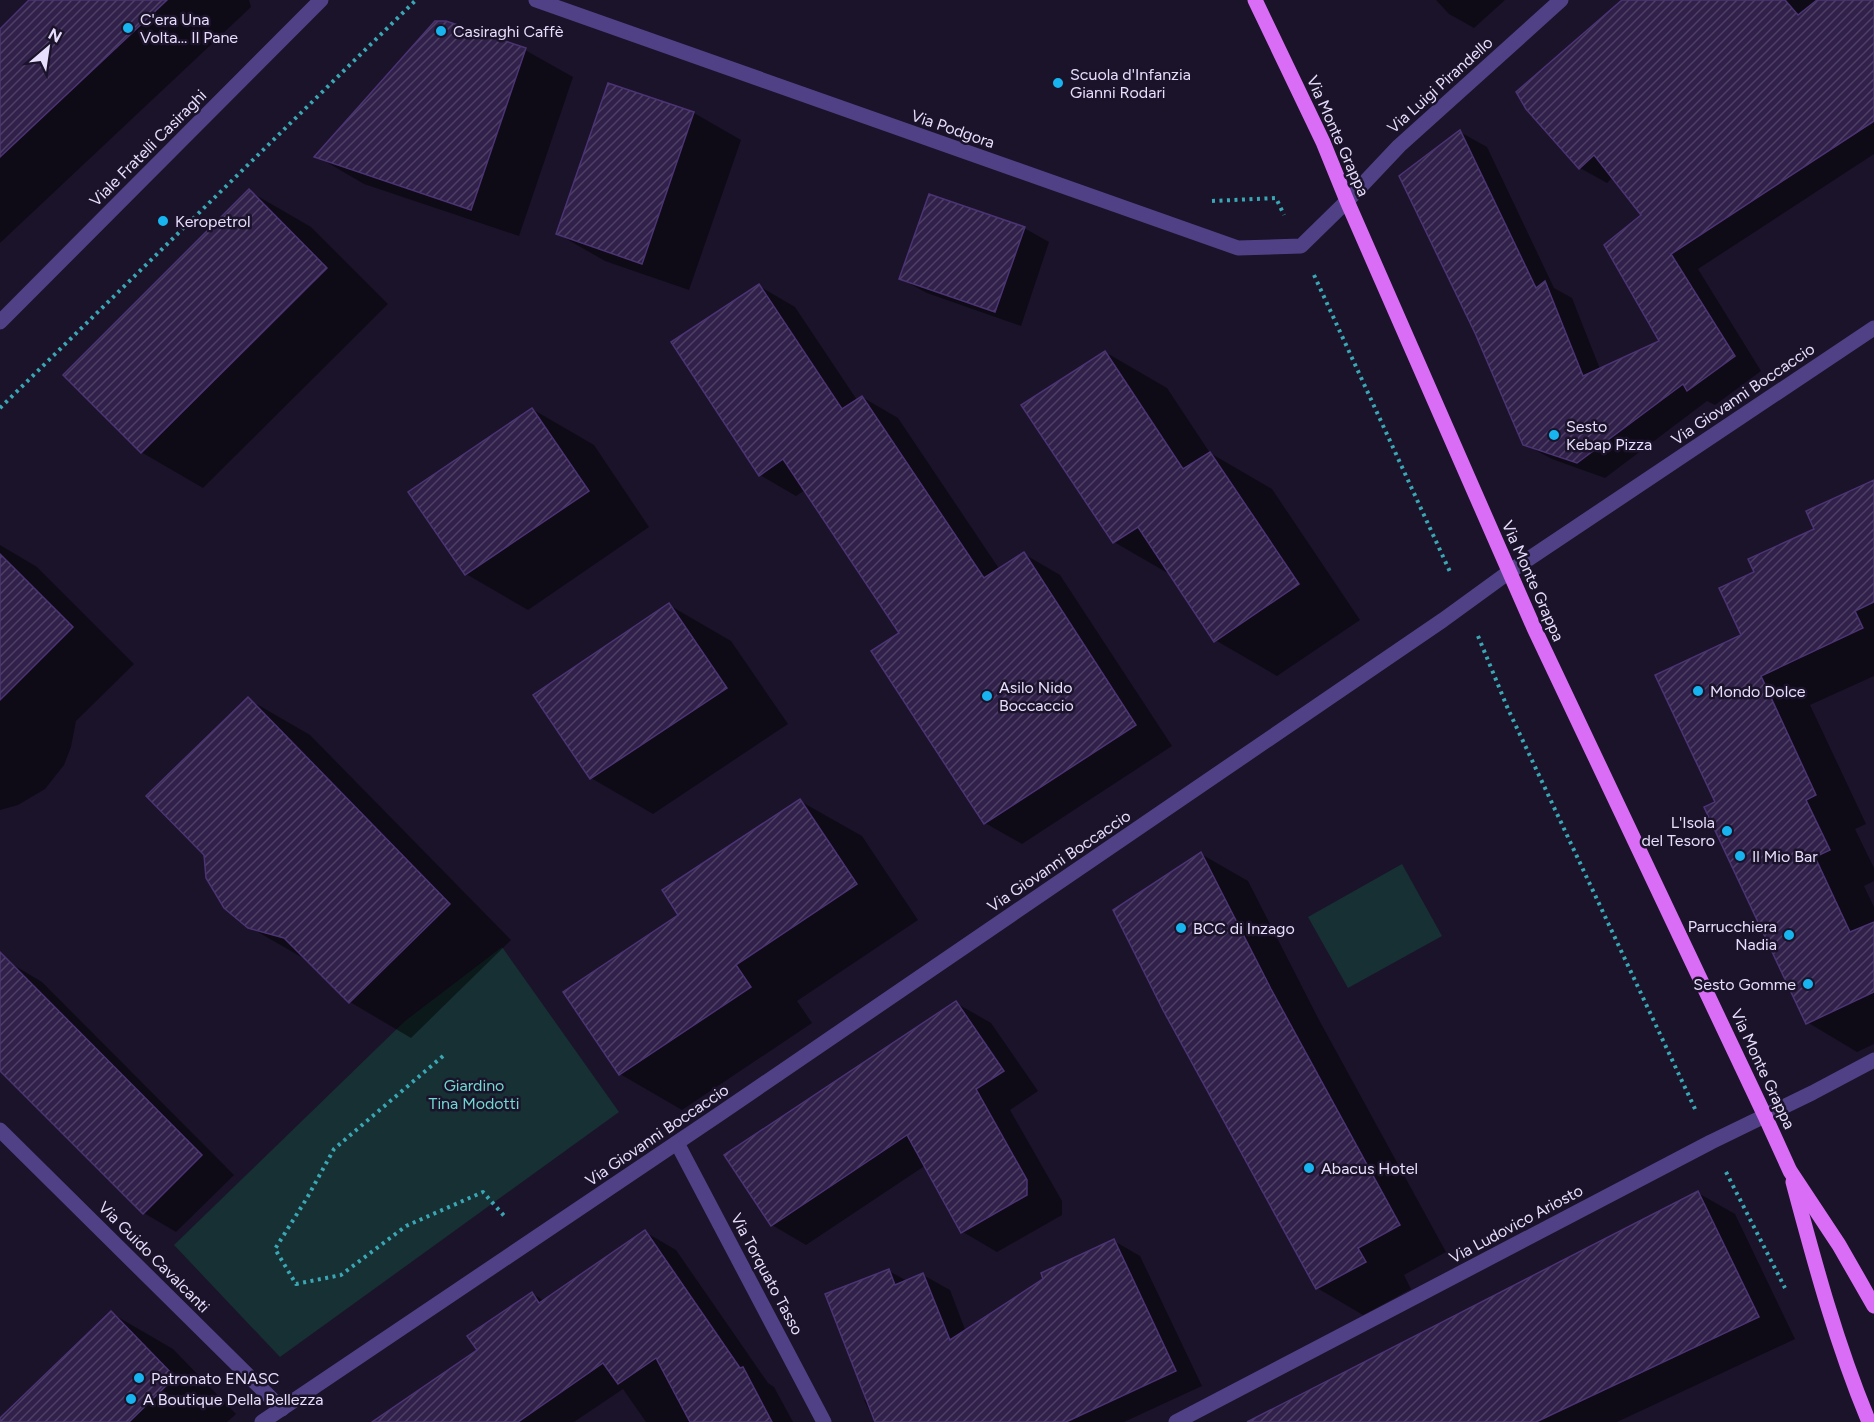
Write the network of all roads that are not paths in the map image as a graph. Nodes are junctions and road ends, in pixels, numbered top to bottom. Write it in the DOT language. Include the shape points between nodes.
graph roads {
  1 [pos="321,0"];
  2 [pos="536,0"];
  3 [pos="1255,0"];
  4 [pos="1561,0"];
  5 [pos="1347,201"];
  6 [pos="0,322"];
  7 [pos="1874,328"];
  8 [pos="1509,572"];
  9 [pos="1874,1060"];
  10 [pos="1765,1116"];
  11 [pos="0,1130"];
  12 [pos="677,1143"];
  13 [pos="1790,1171"];
  14 [pos="1874,1306"];
  15 [pos="282,1409"];
  16 [pos="262,1422"];
  17 [pos="824,1422"];
  18 [pos="1176,1422"];
  19 [pos="1869,1422"];
  1 -- 6 [label="street, Viale Fratelli Casiraghi"];
  2 -- 5 [label="street, Via Podgora" via="1238,248 1301,246"];
  3 -- 5 [label="main road, Via Monte Grappa"];
  4 -- 5 [label="street, Via Luigi Pirandello" via="1399,146"];
  5 -- 8 [label="main road, Via Monte Grappa"];
  7 -- 8 [label="street, Via Giovanni Boccaccio"];
  8 -- 10 [label="main road, Via Monte Grappa"];
  8 -- 12 [label="street, Via Giovanni Boccaccio"];
  9 -- 10 [label="street, Via Ludovico Ariosto"];
  10 -- 13 [label="main road, Via Monte Grappa"];
  10 -- 18 [label="street, Via Ludovico Ariosto"];
  11 -- 15 [label="street, Via Guido Cavalcanti"];
  12 -- 15 [label="street, Via Giovanni Boccaccio"];
  12 -- 17 [label="street, Via Torquato Tasso"];
  13 -- 14 [label="main road"];
  13 -- 19 [label="main road" via="1841,1352"];
  15 -- 16 [label="street, Via Giovanni Boccaccio"];
}
